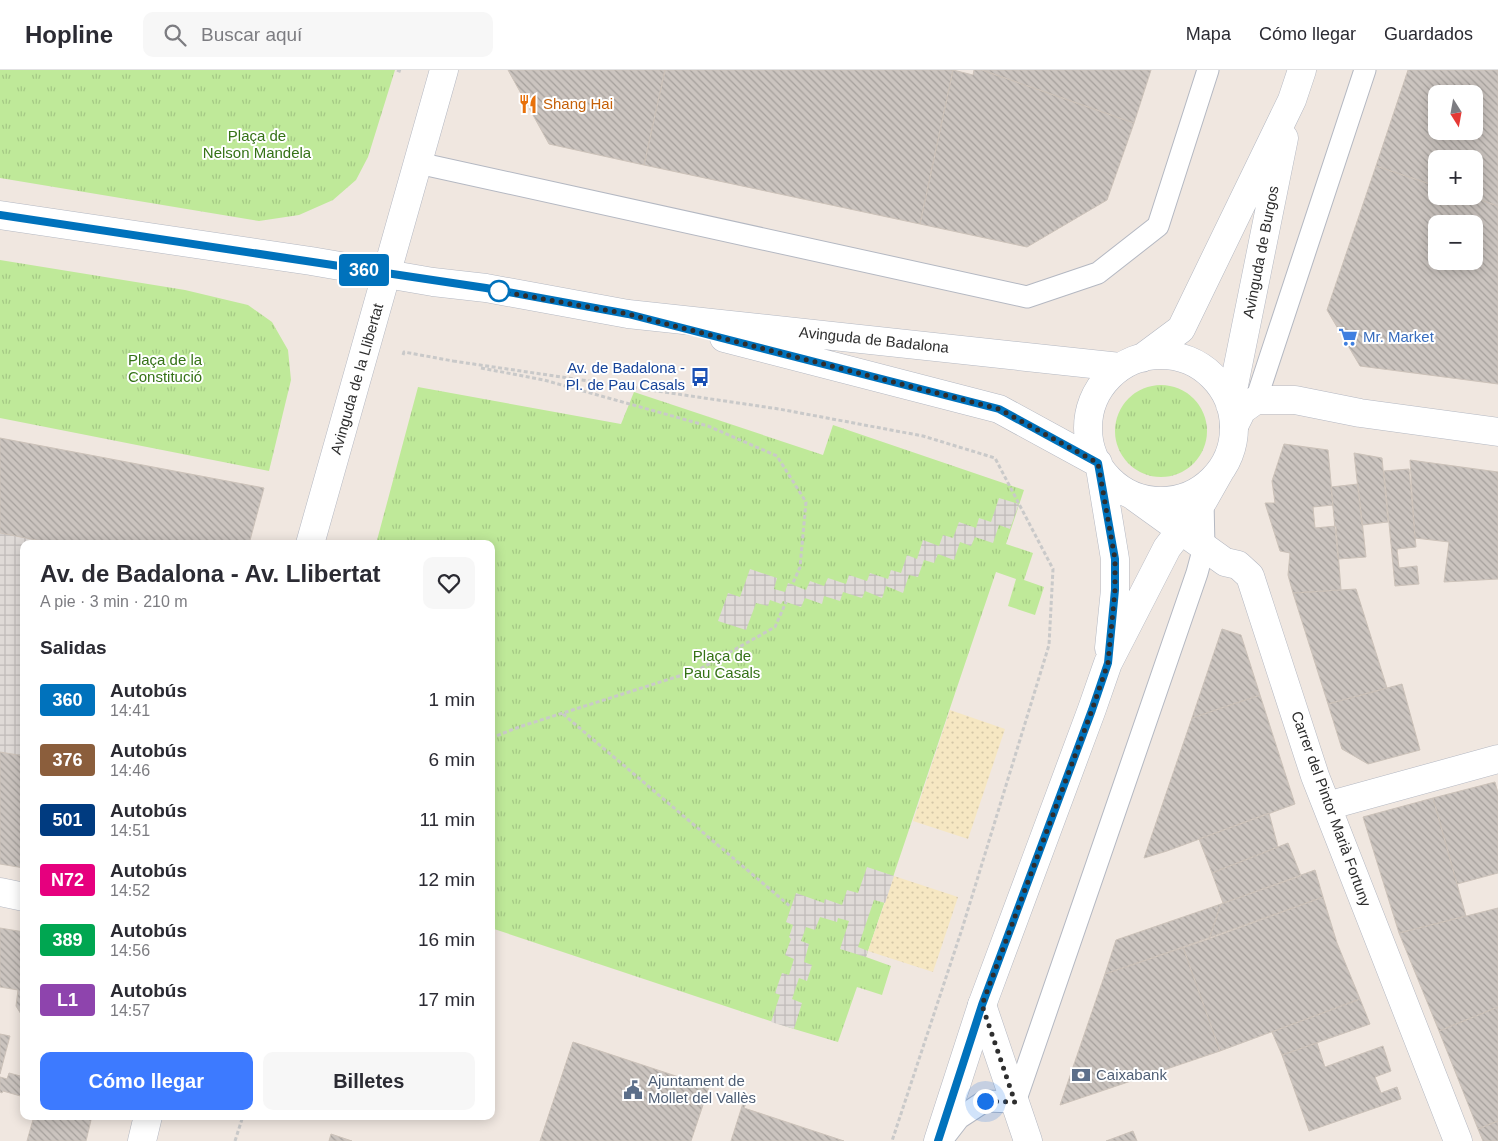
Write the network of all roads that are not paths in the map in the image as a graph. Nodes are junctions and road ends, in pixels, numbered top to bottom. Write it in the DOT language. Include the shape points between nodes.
graph roads {
  1 [pos="444,70"];
  2 [pos="1208,70"];
  3 [pos="1302,70"];
  4 [pos="1365,70"];
  5 [pos="1292,100"];
  6 [pos="418,163"];
  7 [pos="0,215"];
  8 [pos="386,273"];
  9 [pos="628,314"];
  10 [pos="1131,362"];
  11 [pos="1240,410"];
  12 [pos="1498,432"];
  13 [pos="1099,466"];
  14 [pos="1220,471"];
  15 [pos="1136,498"];
  16 [pos="1203,501"];
  17 [pos="1180,530"];
  18 [pos="311,540"];
  19 [pos="1204,547"];
  20 [pos="1108,663"];
  21 [pos="1498,759"];
  22 [pos="1327,806"];
  23 [pos="0,892"];
  24 [pos="20,896"];
  25 [pos="982,1005"];
  26 [pos="1015,1102"];
  27 [pos="147,1120"];
  28 [pos="142,1141"];
  29 [pos="940,1141"];
  30 [pos="1028,1141"];
  31 [pos="1458,1141"];
  1 -- 6 [label="street, Avinguda de la Llibertat"];
  2 -- 6 [label="lane" via="1158,226 1098,273 1027,297"];
  3 -- 5 [label="street, Avinguda de Burgos"];
  4 -- 11 [label="lane"];
  5 -- 10 [label="street, Avinguda de Burgos" via="1181,330"];
  5 -- 11 [label="street, Avinguda de Burgos"];
  6 -- 8 [label="street, Avinguda de la Llibertat"];
  7 -- 8 [label="street, Avinguda de Badalona"];
  8 -- 9 [label="street, Avinguda de Badalona"];
  8 -- 18 [label="street, Avinguda de la Llibertat"];
  9 -- 10 [label="street, Avinguda de Badalona"];
  9 -- 13 [label="street, Avinguda de Badalona" via="999,409"];
  10 -- 11 [label="street" via="1164,355 1185,360 1204,370"];
  10 -- 13 [label="street" via="1103,383 1087,416 1089,445"];
  11 -- 12 [label="street" via="1295,400 1360,413"];
  11 -- 14 [label="street" via="1228,458"];
  13 -- 15 [label="street"];
  13 -- 20 [label="street" via="1115,559"];
  14 -- 15 [label="street" via="1203,488 1182,498 1159,502"];
  14 -- 16 [label="street"];
  15 -- 17 [label="street, Carrer del Pintor Marià Fortuny"];
  16 -- 17 [label="street"];
  16 -- 19 [label="lane"];
  17 -- 19 [label="street, Carrer del Pintor Marià Fortuny"];
  17 -- 20 [label="street" via="1167,548"];
  19 -- 22 [label="street, Carrer del Pintor Marià Fortuny" via="1225,562 1238,565 1250,576"];
  19 -- 26 [label="lane"];
  20 -- 25 [label="street"];
  21 -- 22 [label="street"];
  22 -- 31 [label="street, Carrer del Pintor Marià Fortuny"];
  23 -- 24 [label="street"];
  25 -- 26 [label="street"];
  25 -- 29 [label="street"];
  26 -- 29 [label="lane" via="985,1101 959,1118"];
  26 -- 30 [label="street"];
  27 -- 28 [label="street"];
}
